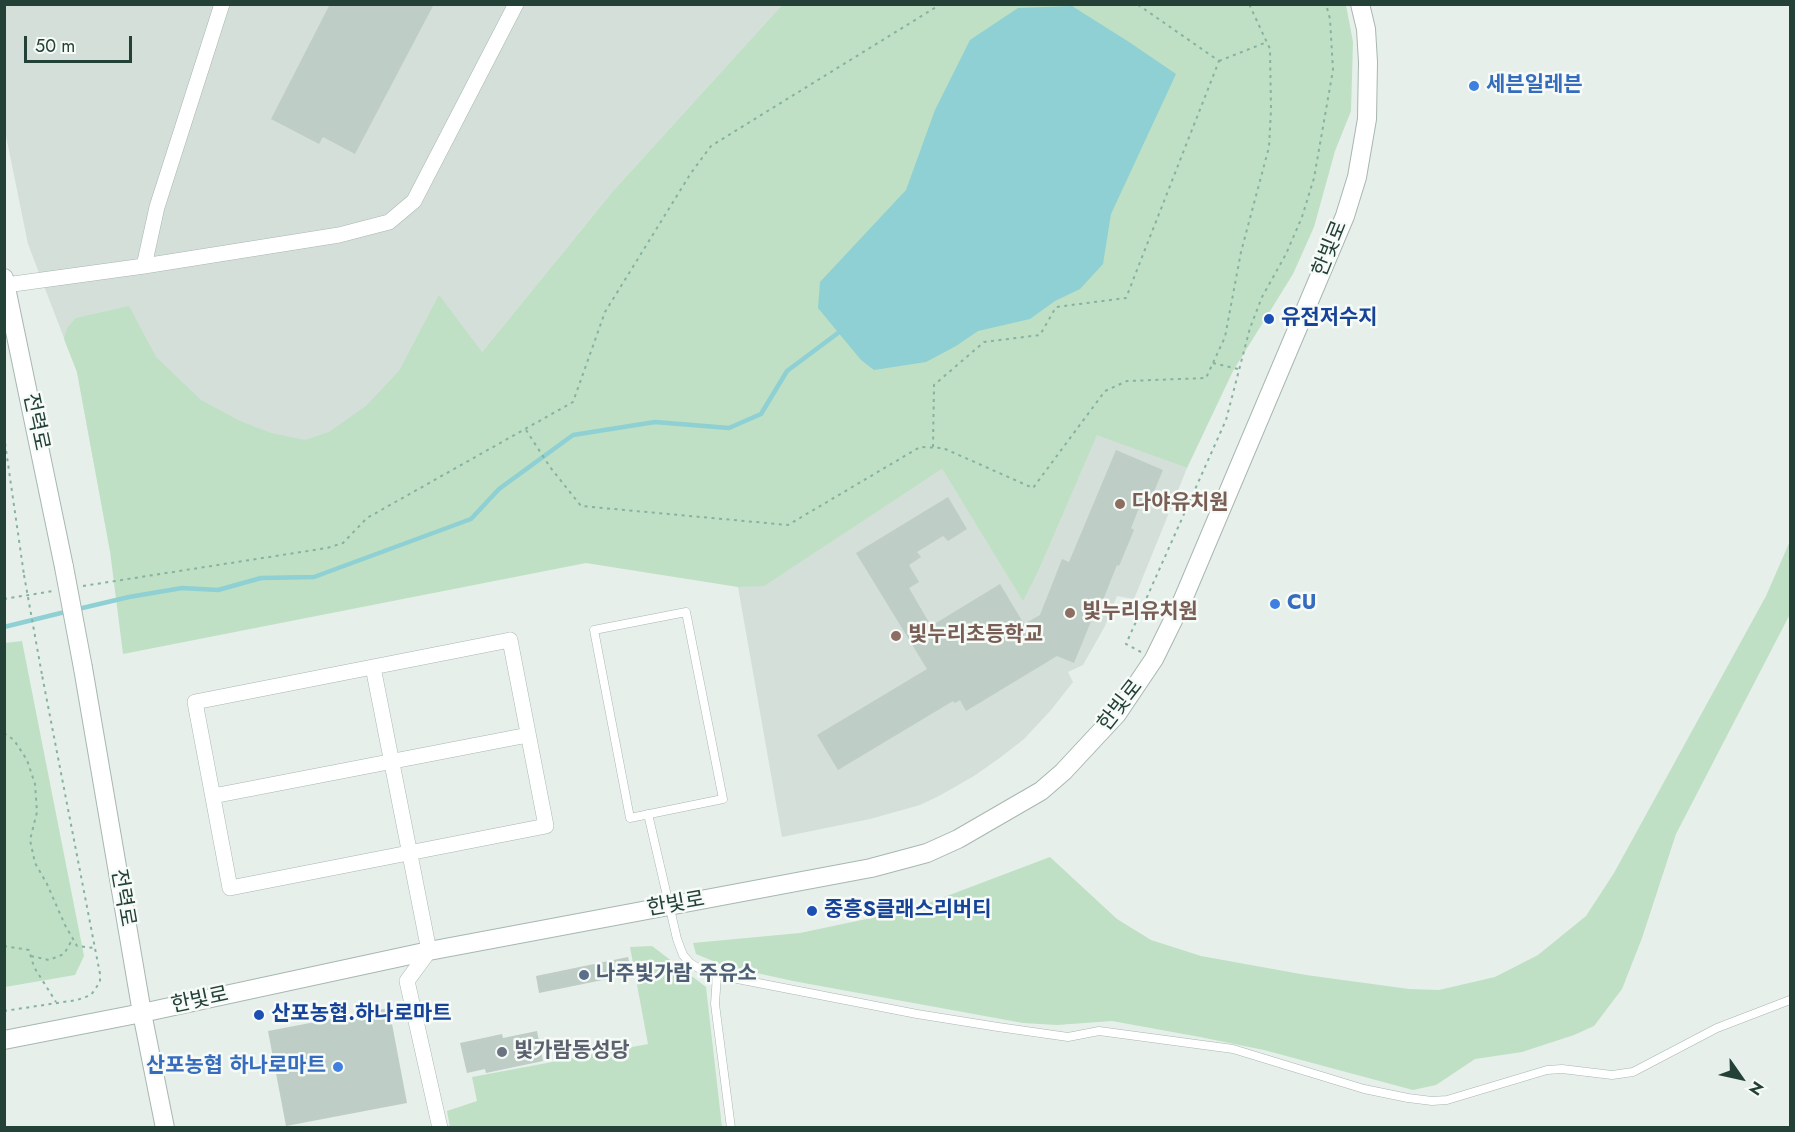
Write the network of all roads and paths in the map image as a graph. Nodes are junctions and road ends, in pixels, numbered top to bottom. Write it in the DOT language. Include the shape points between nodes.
graph roads {
  1 [pos="222,4"];
  2 [pos="516,4"];
  3 [pos="941,4"];
  4 [pos="1137,4"];
  5 [pos="1249,4"];
  6 [pos="1326,4"];
  7 [pos="1360,4"];
  8 [pos="1267,42"];
  9 [pos="1219,61"];
  10 [pos="144,266"];
  11 [pos="5,281"];
  12 [pos="1213,363"];
  13 [pos="1238,369"];
  14 [pos="526,430"];
  15 [pos="4,436"];
  16 [pos="933,448"];
  17 [pos="75,588"];
  18 [pos="63,590"];
  19 [pos="4,599"];
  20 [pos="1154,659"];
  21 [pos="373,667"];
  22 [pos="4,733"];
  23 [pos="528,735"];
  24 [pos="393,761"];
  25 [pos="213,796"];
  26 [pos="648,814"];
  27 [pos="411,853"];
  28 [pos="669,906"];
  29 [pos="73,938"];
  30 [pos="4,946"];
  31 [pos="95,948"];
  32 [pos="429,951"];
  33 [pos="31,956"];
  34 [pos="717,975"];
  35 [pos="1791,1000"];
  36 [pos="56,1004"];
  37 [pos="4,1011"];
  38 [pos="142,1013"];
  39 [pos="4,1040"];
  40 [pos="165,1128"];
  41 [pos="440,1128"];
  42 [pos="731,1128"];
  1 -- 10 [label="street" via="157,207"];
  2 -- 10 [label="street" via="414,201 389,222 339,235"];
  3 -- 14 [label="path" via="711,146 605,312 573,402"];
  4 -- 9 [label="path"];
  5 -- 8 [label="path"];
  6 -- 13 [label="path" via="1333,70 1314,178 1286,254 1262,297"];
  7 -- 20 [label="street, 한빛로" via="1366,29 1367,119 1357,177 1345,216 1181,604"];
  8 -- 9 [label="path"];
  8 -- 12 [label="path" via="1271,68 1269,147 1241,252 1225,337"];
  9 -- 16 [label="path" via="1126,298 1056,308 1040,335 984,342 934,385"];
  10 -- 11 [label="street"];
  11 -- 38 [label="street, 전력로, bridge" via="83,668"];
  12 -- 13 [label="path"];
  12 -- 16 [label="path" via="1206,378 1127,381 1105,391 1033,488 943,448"];
  13 -- 20 [label="path" via="1226,420 1126,644"];
  14 -- 16 [label="path" via="581,506 788,525 920,447"];
  14 -- 17 [label="path" via="367,518 342,543"];
  15 -- 31 [label="path, bridge" via="24,575"];
  18 -- 19 [label="path"];
  20 -- 28 [label="street, 한빛로" via="1117,714 1063,772 1033,796 958,839 927,853 871,868"];
  21 -- 23 [label="street" via="510,640"];
  21 -- 24 [label="street"];
  21 -- 25 [label="street" via="195,702"];
  22 -- 29 [label="path" via="14,740 27,760 35,784 37,812 30,840 34,863"];
  23 -- 24 [label="street"];
  23 -- 27 [label="street" via="546,826"];
  24 -- 25 [label="street"];
  24 -- 27 [label="street"];
  25 -- 27 [label="street" via="230,888"];
  26 -- 26 [label="lane" via="723,799 686,612 594,630 630,818"];
  26 -- 28 [label="lane"];
  27 -- 32 [label="street"];
  28 -- 32 [label="street, 한빛로"];
  28 -- 34 [label="lane" via="683,955 700,969"];
  29 -- 31 [label="path" via="77,946"];
  29 -- 33 [label="path" via="64,954 49,960"];
  30 -- 33 [label="path" via="29,950"];
  31 -- 36 [label="path" via="100,974 91,995"];
  32 -- 38 [label="street, 한빛로"];
  32 -- 41 [label="street" via="407,981"];
  33 -- 36 [label="path"];
  34 -- 35 [label="lane" via="998,1027 1068,1037 1099,1031 1233,1049 1364,1089 1432,1101 1463,1096 1547,1070 1612,1075 1633,1072 1717,1028"];
  34 -- 42 [label="lane" via="715,1004"];
  36 -- 37 [label="path"];
  38 -- 39 [label="street, 한빛로"];
  38 -- 40 [label="street, 전력로"];
}
